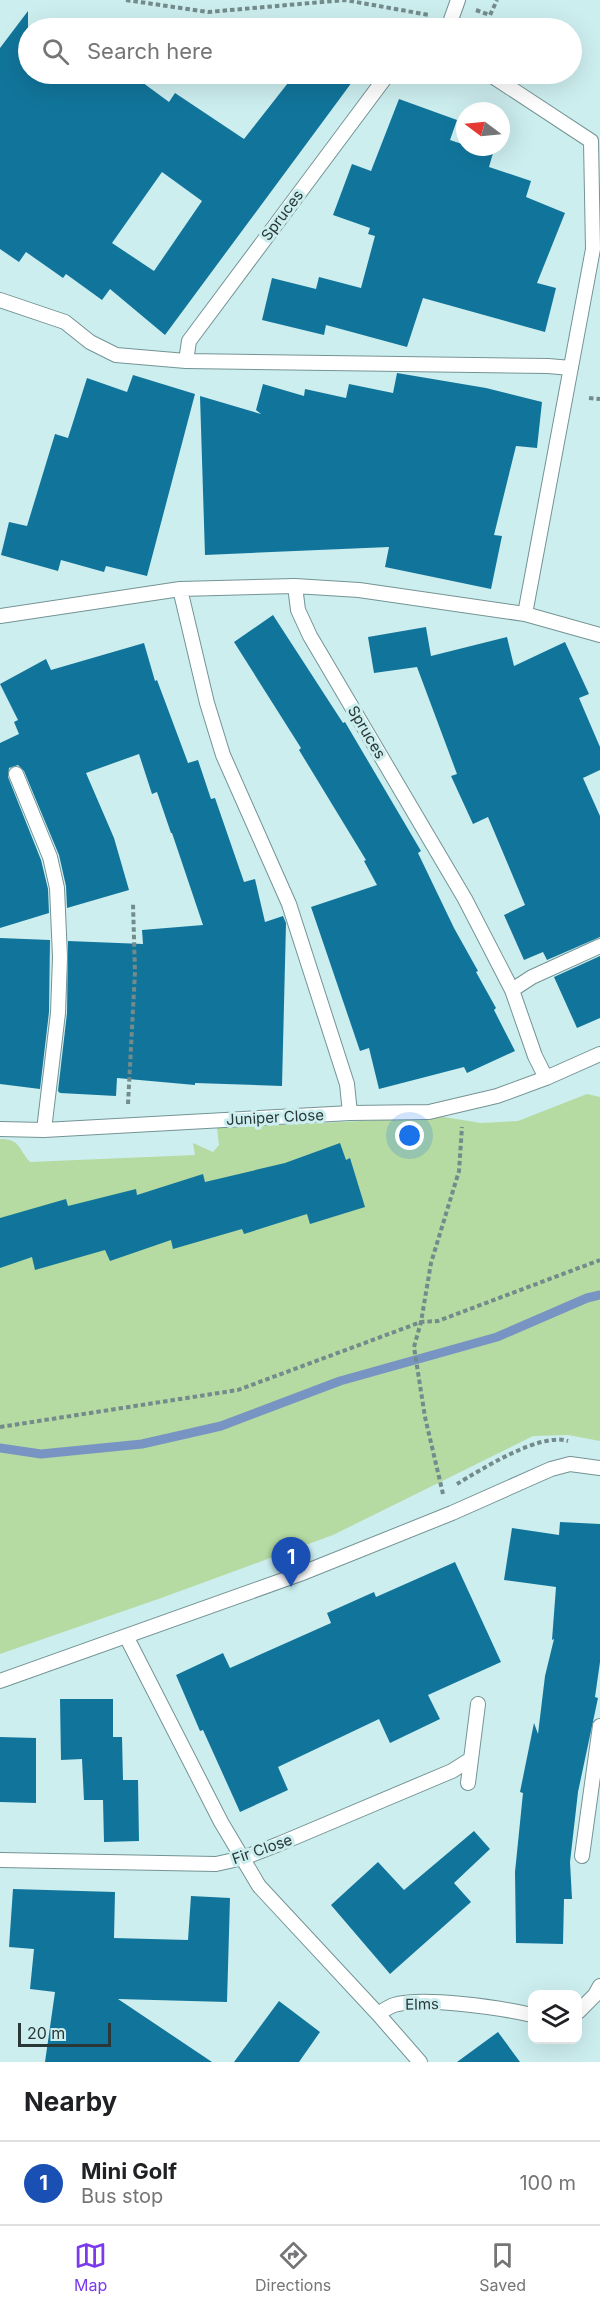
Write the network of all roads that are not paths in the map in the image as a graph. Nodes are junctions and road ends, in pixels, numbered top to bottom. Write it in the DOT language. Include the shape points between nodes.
graph roads {
  1 [pos="457,2"];
  2 [pos="451,18"];
  3 [pos="381,84"];
  4 [pos="504,84"];
  5 [pos="0,300"];
  6 [pos="186,361"];
  7 [pos="571,368"];
  8 [pos="296,586"];
  9 [pos="180,589"];
  10 [pos="525,615"];
  11 [pos="0,616"];
  12 [pos="600,635"];
  13 [pos="16,774"];
  14 [pos="600,946"];
  15 [pos="512,990"];
  16 [pos="600,1054"];
  17 [pos="546,1078"];
  18 [pos="350,1113"];
  19 [pos="0,1129"];
  20 [pos="44,1130"];
  21 [pos="600,1468"];
  22 [pos="126,1636"];
  23 [pos="0,1681"];
  24 [pos="478,1704"];
  25 [pos="600,1726"];
  26 [pos="471,1759"];
  27 [pos="468,1783"];
  28 [pos="582,1856"];
  29 [pos="243,1858"];
  30 [pos="0,1860"];
  31 [pos="600,1986"];
  32 [pos="582,2008"];
  33 [pos="378,2014"];
  34 [pos="528,2014"];
  35 [pos="420,2062"];
  1 -- 2 [label="lane"];
  3 -- 6 [label="lane, Spruces" via="189,341"];
  4 -- 7 [label="lane" via="591,141 593,249"];
  5 -- 6 [label="lane" via="65,322 90,342 116,355"];
  6 -- 7 [label="lane"];
  7 -- 10 [label="lane"];
  8 -- 9 [label="lane"];
  8 -- 10 [label="lane" via="359,590"];
  8 -- 15 [label="lane, Spruces" via="298,610 309,636 459,889"];
  9 -- 11 [label="lane"];
  9 -- 18 [label="lane" via="223,755 289,904 347,1084"];
  10 -- 12 [label="lane"];
  13 -- 20 [label="lane" via="50,857 57,888 58,1013"];
  14 -- 15 [label="lane"];
  15 -- 17 [label="lane, Spruces"];
  16 -- 17 [label="lane, Juniper Close"];
  17 -- 18 [label="lane, Juniper Close" via="497,1096 429,1112"];
  18 -- 20 [label="lane, Juniper Close"];
  19 -- 20 [label="lane, Juniper Close"];
  21 -- 22 [label="lane" via="570,1464 537,1475 300,1574"];
  22 -- 23 [label="lane"];
  22 -- 29 [label="lane"];
  24 -- 26 [label="lane"];
  25 -- 28 [label="lane"];
  26 -- 27 [label="lane"];
  26 -- 29 [label="lane, Fir Close" via="452,1771"];
  29 -- 30 [label="lane, Fir Close" via="216,1864"];
  29 -- 33 [label="lane" via="259,1886"];
  31 -- 32 [label="lane"];
  33 -- 34 [label="lane, Elms" via="394,2005 423,2003"];
  33 -- 35 [label="lane, Elms"];
}
